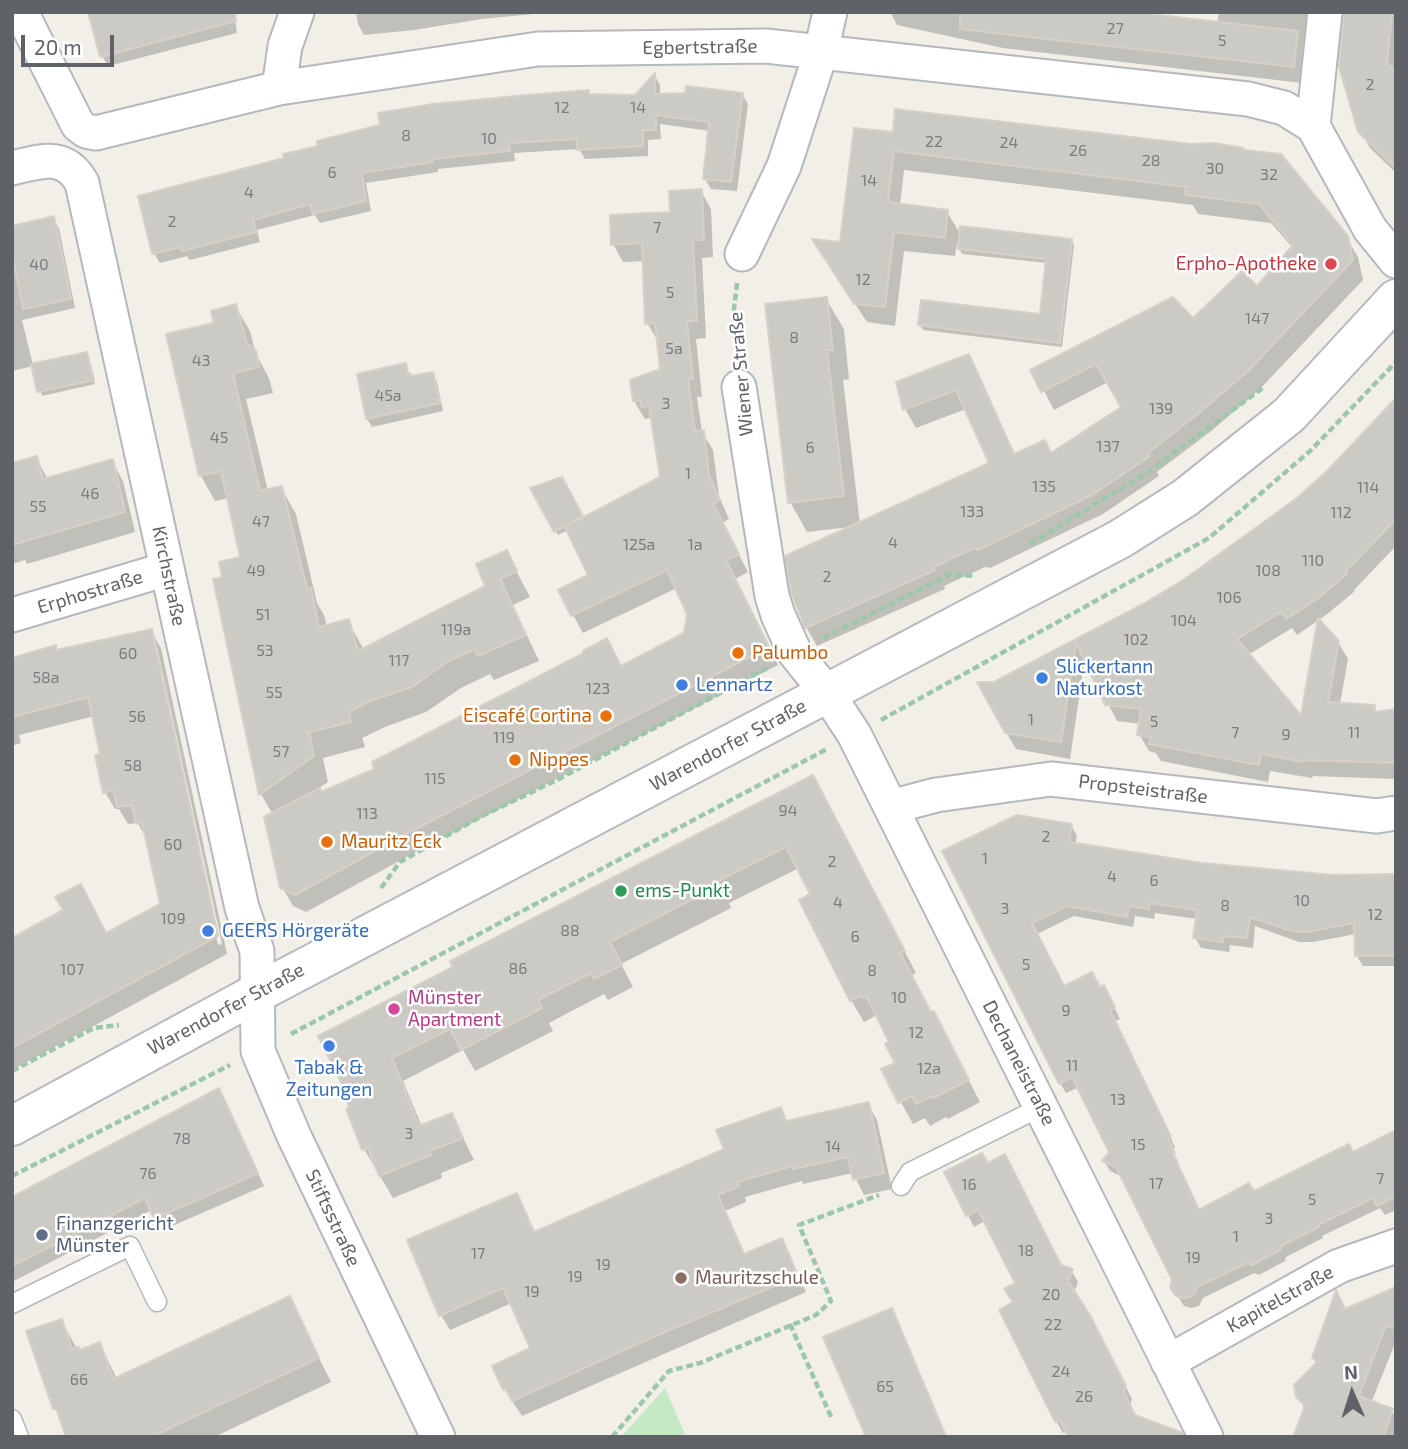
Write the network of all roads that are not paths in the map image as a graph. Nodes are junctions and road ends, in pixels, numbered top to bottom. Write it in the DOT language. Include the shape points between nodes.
graph roads {
  1 [pos="21,12"];
  2 [pos="297,12"];
  3 [pos="830,12"];
  4 [pos="1325,12"];
  5 [pos="821,52"];
  6 [pos="279,88"];
  7 [pos="1313,126"];
  8 [pos="12,168"];
  9 [pos="742,254"];
  10 [pos="1396,261"];
  11 [pos="1396,299"];
  12 [pos="739,387"];
  13 [pos="167,569"];
  14 [pos="12,615"];
  15 [pos="827,692"];
  16 [pos="891,807"];
  17 [pos="1396,813"];
  18 [pos="257,993"];
  19 [pos="1041,1107"];
  20 [pos="12,1126"];
  21 [pos="901,1186"];
  22 [pos="1396,1246"];
  23 [pos="157,1302"];
  24 [pos="12,1304"];
  25 [pos="1168,1362"];
  26 [pos="12,1419"];
  27 [pos="19,1437"];
  28 [pos="438,1437"];
  29 [pos="1206,1437"];
  1 -- 6 [label="street, Egbertstraße" via="73,116 86,131 109,131"];
  2 -- 6 [label="street" via="285,46"];
  3 -- 5 [label="street"];
  4 -- 7 [label="street"];
  5 -- 6 [label="street, Egbertstraße" via="766,46 538,49"];
  5 -- 7 [label="street, Egbertstraße" via="1248,99 1284,108"];
  5 -- 9 [label="street" via="784,166"];
  7 -- 10 [label="street" via="1370,229"];
  8 -- 13 [label="street, Kirchstraße" via="53,161 67,164 82,183"];
  11 -- 15 [label="main road, Warendorfer Straße" via="1289,415 1181,501 1120,539"];
  12 -- 15 [label="street, Wiener Straße" via="772,596 795,653"];
  13 -- 14 [label="street, Erphostraße"];
  13 -- 18 [label="street, Kirchstraße" via="242,908 257,951"];
  15 -- 16 [label="street, Dechaneistraße" via="855,734"];
  15 -- 18 [label="main road, Warendorfer Straße"];
  16 -- 17 [label="street, Propsteistraße" via="936,795 1051,779 1377,816"];
  16 -- 19 [label="street, Dechaneistraße"];
  18 -- 20 [label="main road, Warendorfer Straße"];
  18 -- 28 [label="street, Stiftsstraße" via="258,1051"];
  19 -- 21 [label="lane" via="910,1172"];
  19 -- 25 [label="street, Dechaneistraße"];
  22 -- 25 [label="street, Kapitelstraße" via="1339,1266"];
  23 -- 24 [label="lane" via="130,1246"];
  25 -- 29 [label="street, Dechaneistraße"];
  26 -- 27 [label="lane"];
}
